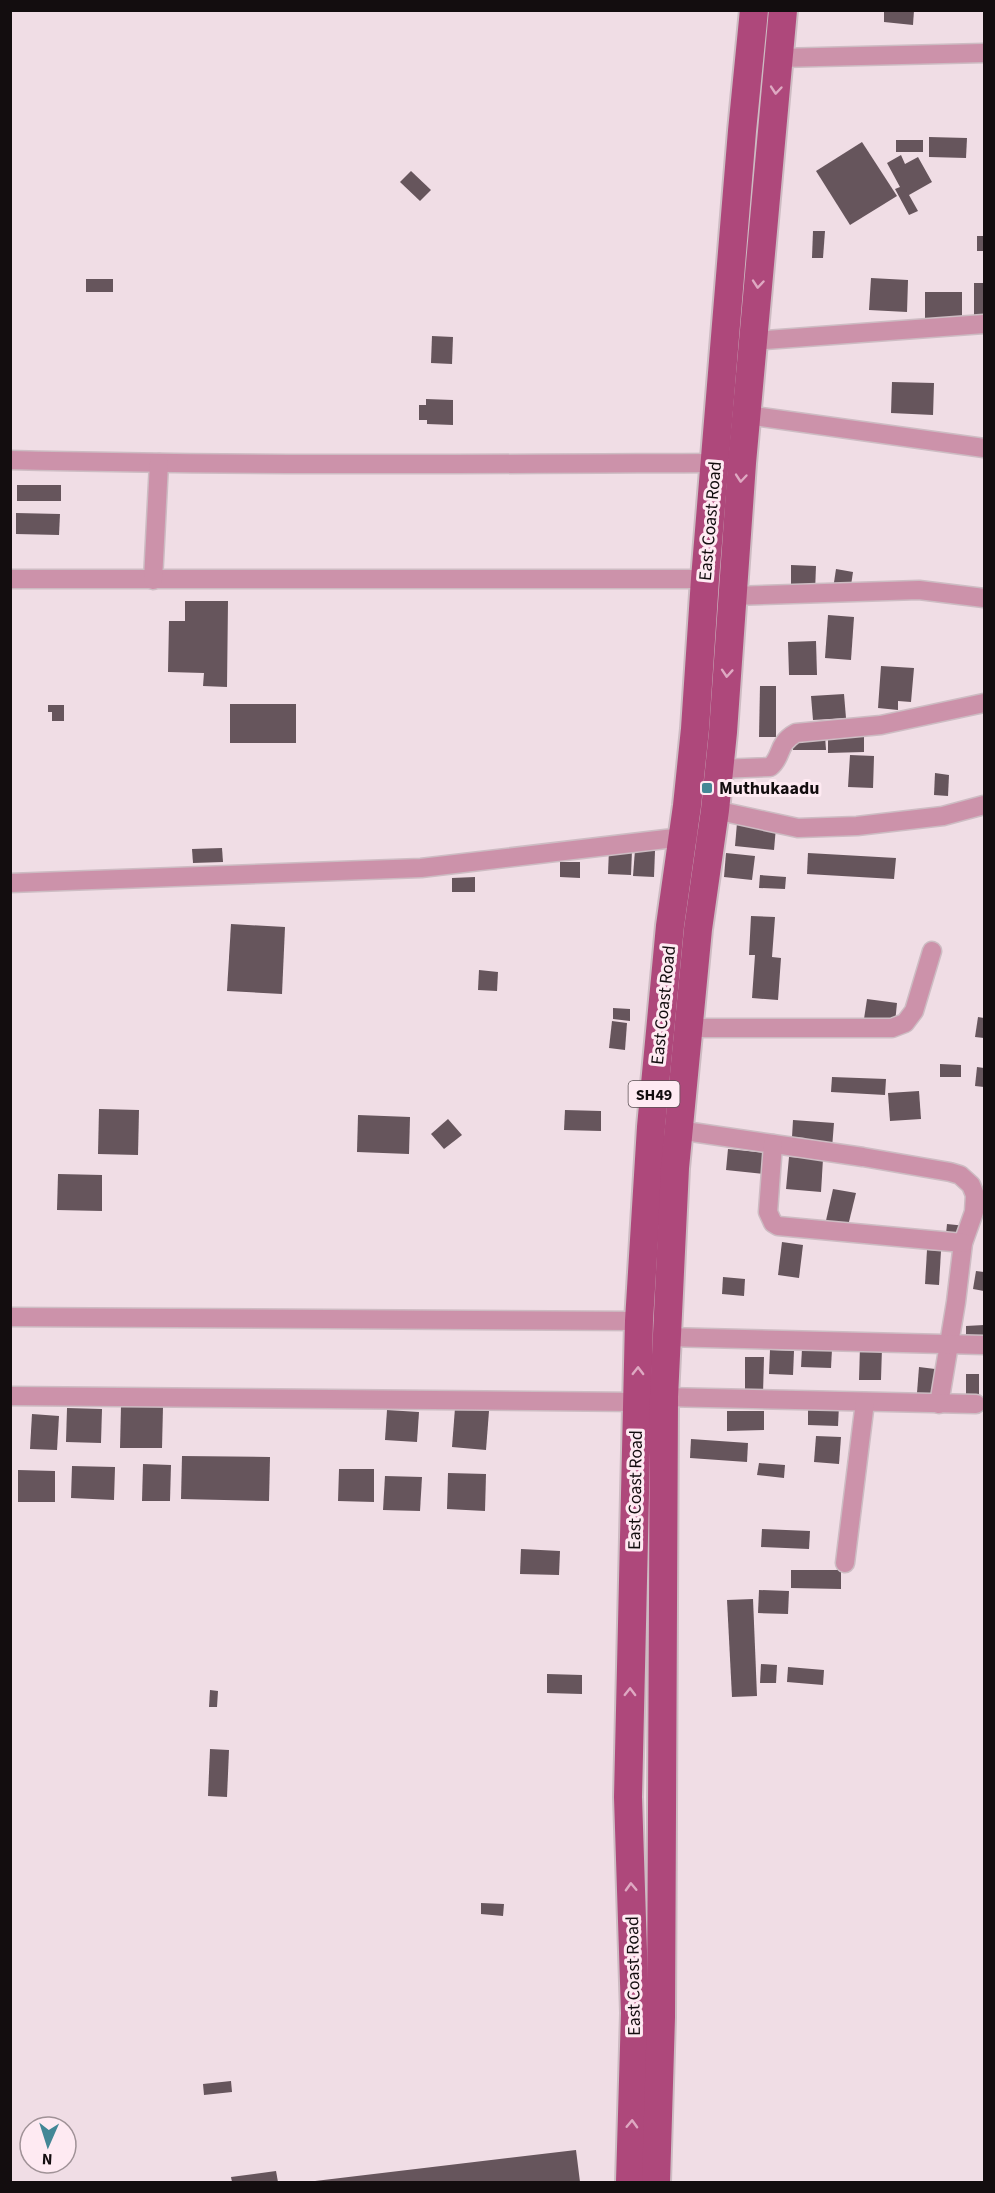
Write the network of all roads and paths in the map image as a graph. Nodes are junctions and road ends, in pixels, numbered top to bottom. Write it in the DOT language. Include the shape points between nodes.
graph roads {
  1 [pos="754,10"];
  2 [pos="783,10"];
  3 [pos="984,53"];
  4 [pos="778,58"];
  5 [pos="984,324"];
  6 [pos="753,341"];
  7 [pos="747,415"];
  8 [pos="984,448"];
  9 [pos="10,460"];
  10 [pos="159,463"];
  11 [pos="715,463"];
  12 [pos="10,579"];
  13 [pos="705,579"];
  14 [pos="153,580"];
  15 [pos="732,596"];
  16 [pos="984,598"];
  17 [pos="984,703"];
  18 [pos="719,769"];
  19 [pos="984,805"];
  20 [pos="713,822"];
  21 [pos="682,837"];
  22 [pos="10,883"];
  23 [pos="932,951"];
  24 [pos="688,1028"];
  25 [pos="678,1130"];
  26 [pos="773,1144"];
  27 [pos="963,1243"];
  28 [pos="10,1317"];
  29 [pos="639,1321"];
  30 [pos="666,1337"];
  31 [pos="948,1346"];
  32 [pos="984,1346"];
  33 [pos="10,1396"];
  34 [pos="651,1400"];
  35 [pos="865,1402"];
  36 [pos="939,1404"];
  37 [pos="976,1404"];
  38 [pos="845,1563"];
  39 [pos="630,2182"];
  40 [pos="656,2182"];
  1 -- 11 [label="main road, East Coast Road / SH49"];
  2 -- 4 [label="main road, East Coast Road / SH49"];
  3 -- 4 [label="street"];
  4 -- 6 [label="main road, East Coast Road / SH49, one-way"];
  5 -- 6 [label="street"];
  6 -- 7 [label="main road, East Coast Road / SH49"];
  7 -- 8 [label="street"];
  7 -- 15 [label="main road, East Coast Road / SH49, one-way"];
  9 -- 10 [label="street"];
  10 -- 11 [label="street"];
  10 -- 14 [label="street"];
  11 -- 13 [label="main road, East Coast Road / SH49"];
  12 -- 14 [label="street"];
  13 -- 14 [label="street"];
  13 -- 21 [label="main road, East Coast Road / SH49" via="695,729"];
  15 -- 16 [label="street" via="919,590"];
  15 -- 18 [label="main road, East Coast Road / SH49, one-way"];
  17 -- 18 [label="street" via="881,725 796,733 787,738 770,767"];
  18 -- 20 [label="main road, East Coast Road / SH49"];
  19 -- 20 [label="street" via="943,816 857,826 798,828"];
  20 -- 21 [label="street"];
  20 -- 24 [label="main road, East Coast Road / SH49"];
  21 -- 22 [label="street" via="422,868"];
  21 -- 29 [label="main road, East Coast Road / SH49" via="651,1127"];
  23 -- 24 [label="street" via="914,1011 905,1023 892,1028"];
  24 -- 25 [label="main road, East Coast Road / SH49"];
  25 -- 26 [label="street"];
  25 -- 30 [label="main road, East Coast Road / SH49"];
  26 -- 27 [label="street" via="960,1175 975,1195 974,1212"];
  26 -- 27 [label="street" via="768,1212 778,1226"];
  27 -- 31 [label="street"];
  28 -- 29 [label="street"];
  34 -- 29 [label="main road, East Coast Road / SH49, one-way"];
  30 -- 31 [label="street"];
  30 -- 34 [label="main road, East Coast Road / SH49"];
  31 -- 32 [label="street"];
  31 -- 36 [label="street"];
  33 -- 34 [label="street"];
  34 -- 35 [label="street"];
  39 -- 34 [label="main road, East Coast Road / SH49, one-way" via="635,2013 628,1797"];
  34 -- 40 [label="main road, East Coast Road / SH49" via="661,2005"];
  35 -- 36 [label="street"];
  35 -- 38 [label="street"];
  36 -- 37 [label="street"];
}
